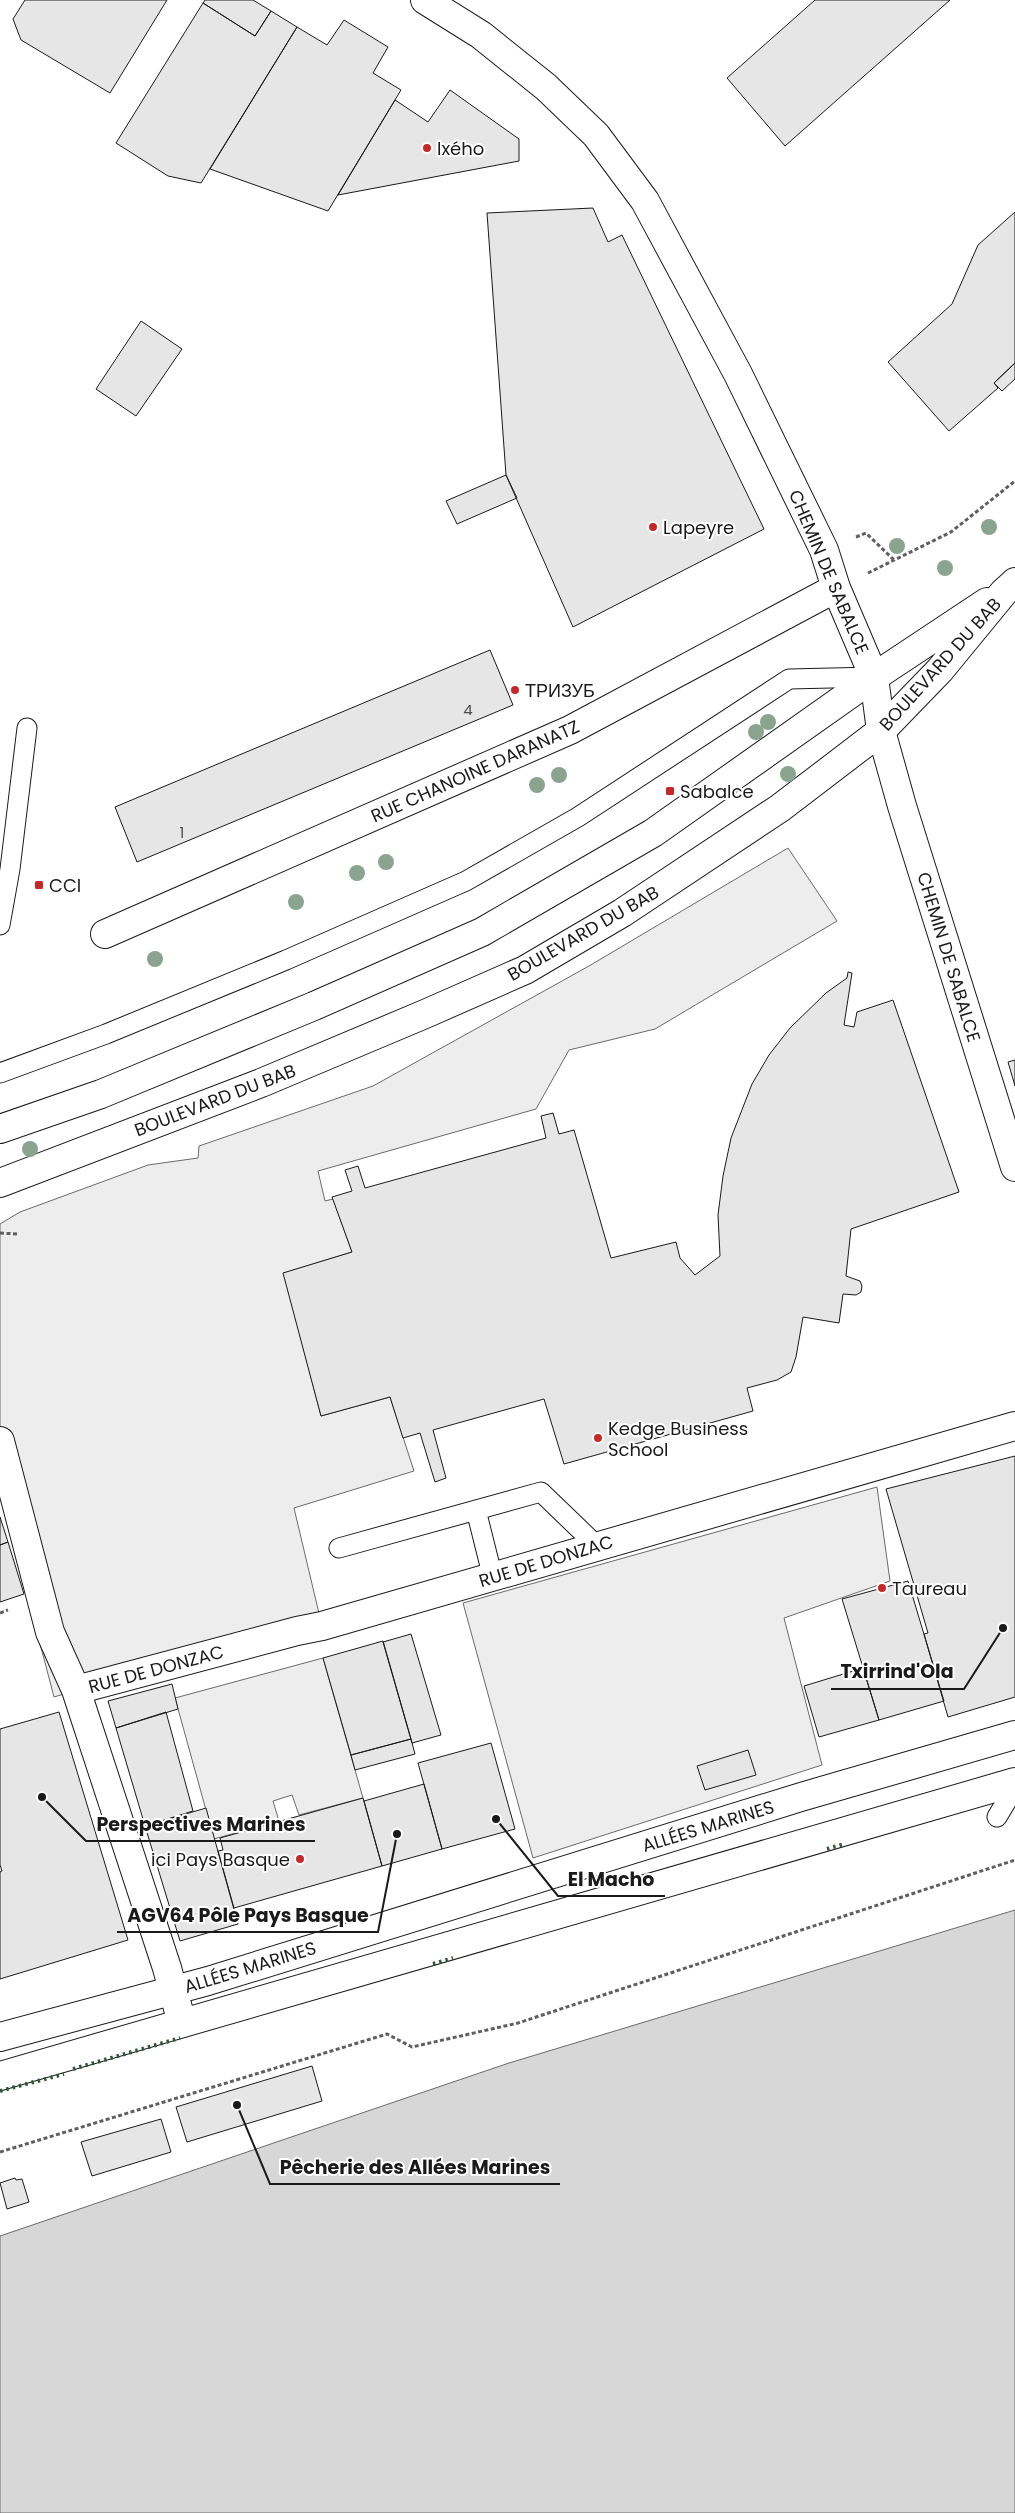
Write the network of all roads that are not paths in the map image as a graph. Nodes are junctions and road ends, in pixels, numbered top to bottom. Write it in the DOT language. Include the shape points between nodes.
graph roads {
  1 [pos="425,0"];
  2 [pos="1009,587"];
  3 [pos="836,588"];
  4 [pos="874,678"];
  5 [pos="27,728"];
  6 [pos="881,731"];
  7 [pos="0,925"];
  8 [pos="105,934"];
  9 [pos="0,1073"];
  10 [pos="0,1129"];
  11 [pos="1015,1167"];
  12 [pos="0,1184"];
  13 [pos="1015,1426"];
  14 [pos="0,1441"];
  15 [pos="476,1510"];
  16 [pos="597,1546"];
  17 [pos="339,1548"];
  18 [pos="494,1578"];
  19 [pos="76,1690"];
  20 [pos="1015,1735"];
  21 [pos="1015,1782"];
  22 [pos="1015,1787"];
  23 [pos="996,1817"];
  24 [pos="173,1991"];
  25 [pos="182,2023"];
  26 [pos="0,2037"];
  27 [pos="0,2076"];
  1 -- 3 [label="main road, CHEMIN DE SABALCE" via="481,36 546,87 596,135 645,201 738,374 824,550"];
  2 -- 4 [label="main road, BOULEVARD DU BAB"];
  2 -- 6 [label="main road, BOULEVARD DU BAB" via="940,670"];
  3 -- 4 [label="main road, CHEMIN DE SABALCE"];
  3 -- 8 [label="main road, RUE CHANOINE DARANATZ" via="570,730"];
  4 -- 6 [label="main road, CHEMIN DE SABALCE"];
  4 -- 9 [label="lane" via="789,679 578,817 466,881 286,960"];
  4 -- 10 [label="main road, BOULEVARD DU BAB" via="653,833 482,932 101,1094"];
  5 -- 7 [label="lane"];
  6 -- 11 [label="main road, CHEMIN DE SABALCE"];
  6 -- 12 [label="main road, BOULEVARD DU BAB" via="780,808 622,913 525,970 261,1083"];
  13 -- 16 [label="main road, RUE DE DONZAC"];
  14 -- 19 [label="main road" via="50,1632"];
  15 -- 16 [label="lane" via="541,1492"];
  15 -- 17 [label="lane"];
  15 -- 18 [label="lane"];
  16 -- 18 [label="main road, RUE DE DONZAC"];
  18 -- 19 [label="main road, RUE DE DONZAC"];
  19 -- 24 [label="main road"];
  20 -- 24 [label="main road, ALLÉES MARINES" via="800,1797"];
  21 -- 25 [label="main road, ALLÉES MARINES"];
  22 -- 23 [label="lane"];
  24 -- 25 [label="main road"];
  24 -- 26 [label="main road, ALLÉES MARINES"];
  25 -- 27 [label="main road, ALLÉES MARINES"];
}
